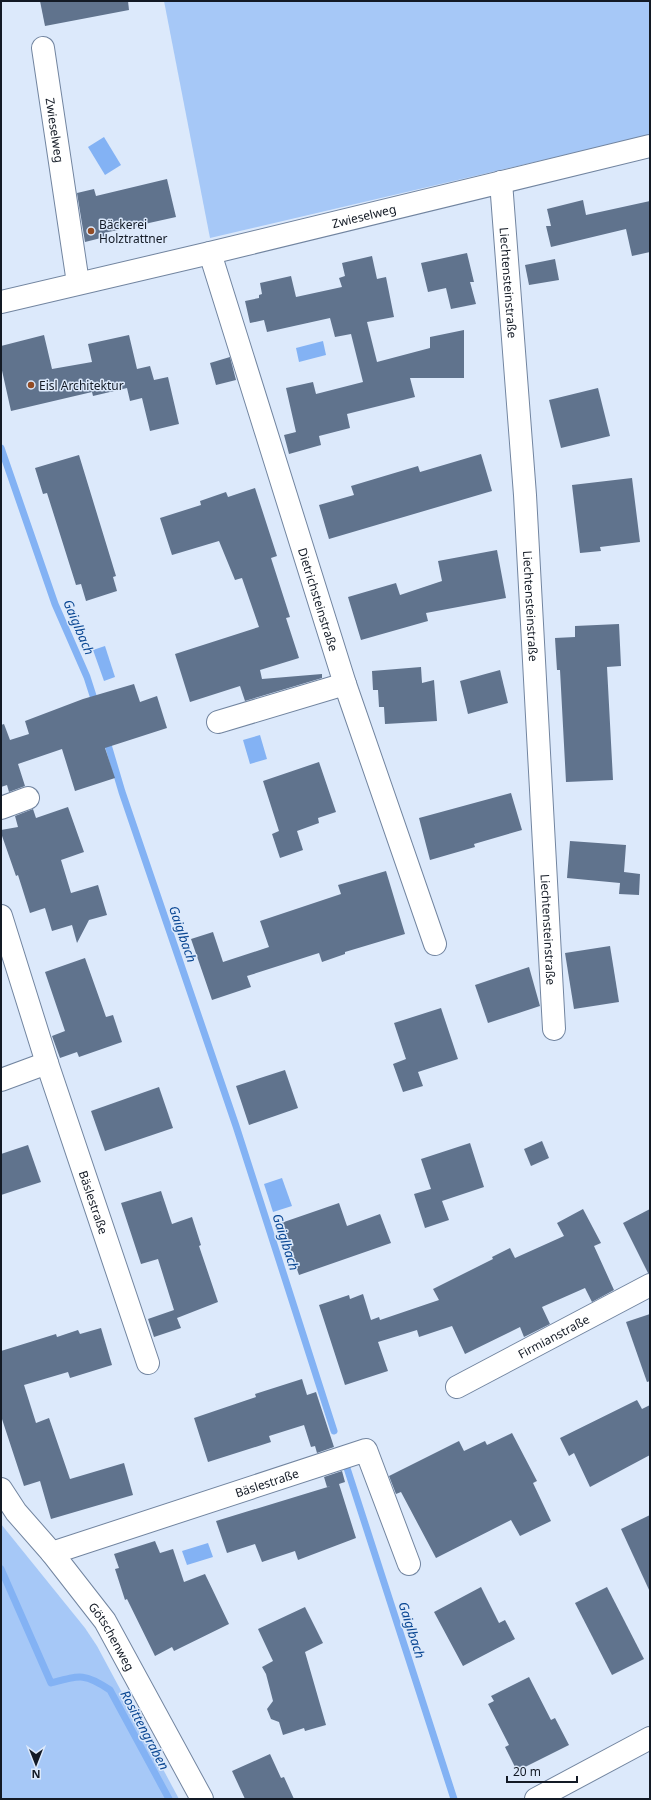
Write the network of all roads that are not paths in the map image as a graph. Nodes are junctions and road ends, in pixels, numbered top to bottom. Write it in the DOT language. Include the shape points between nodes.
graph roads {
  1 [pos="43,48"];
  2 [pos="650,146"];
  3 [pos="501,182"];
  4 [pos="210,253"];
  5 [pos="78,283"];
  6 [pos="1,302"];
  7 [pos="345,684"];
  8 [pos="218,722"];
  9 [pos="28,798"];
  10 [pos="1,808"];
  11 [pos="1,916"];
  12 [pos="435,944"];
  13 [pos="554,1029"];
  14 [pos="47,1063"];
  15 [pos="1,1080"];
  16 [pos="650,1285"];
  17 [pos="148,1363"];
  18 [pos="457,1387"];
  19 [pos="1,1489"];
  20 [pos="52,1553"];
  21 [pos="409,1564"];
  22 [pos="650,1738"];
  23 [pos="202,1799"];
  24 [pos="536,1799"];
  1 -- 5 [label="street, Zwieselweg"];
  2 -- 3 [label="street, Zwieselweg"];
  3 -- 4 [label="street, Zwieselweg"];
  3 -- 13 [label="street, Liechtensteinstraße" via="525,495"];
  4 -- 5 [label="street, Zwieselweg"];
  4 -- 7 [label="street, Dietrichsteinstraße"];
  5 -- 6 [label="street, Zwieselweg"];
  7 -- 8 [label="street"];
  7 -- 12 [label="street, Dietrichsteinstraße"];
  9 -- 10 [label="street"];
  11 -- 14 [label="street, Bäslestraße"];
  14 -- 15 [label="street"];
  14 -- 17 [label="street, Bäslestraße"];
  16 -- 18 [label="street, Firmianstraße"];
  19 -- 20 [label="street, Götschenweg" via="16,1512"];
  20 -- 21 [label="street, Bäslestraße" via="366,1450"];
  20 -- 23 [label="street, Götschenweg" via="105,1621"];
  22 -- 24 [label="street"];
}
